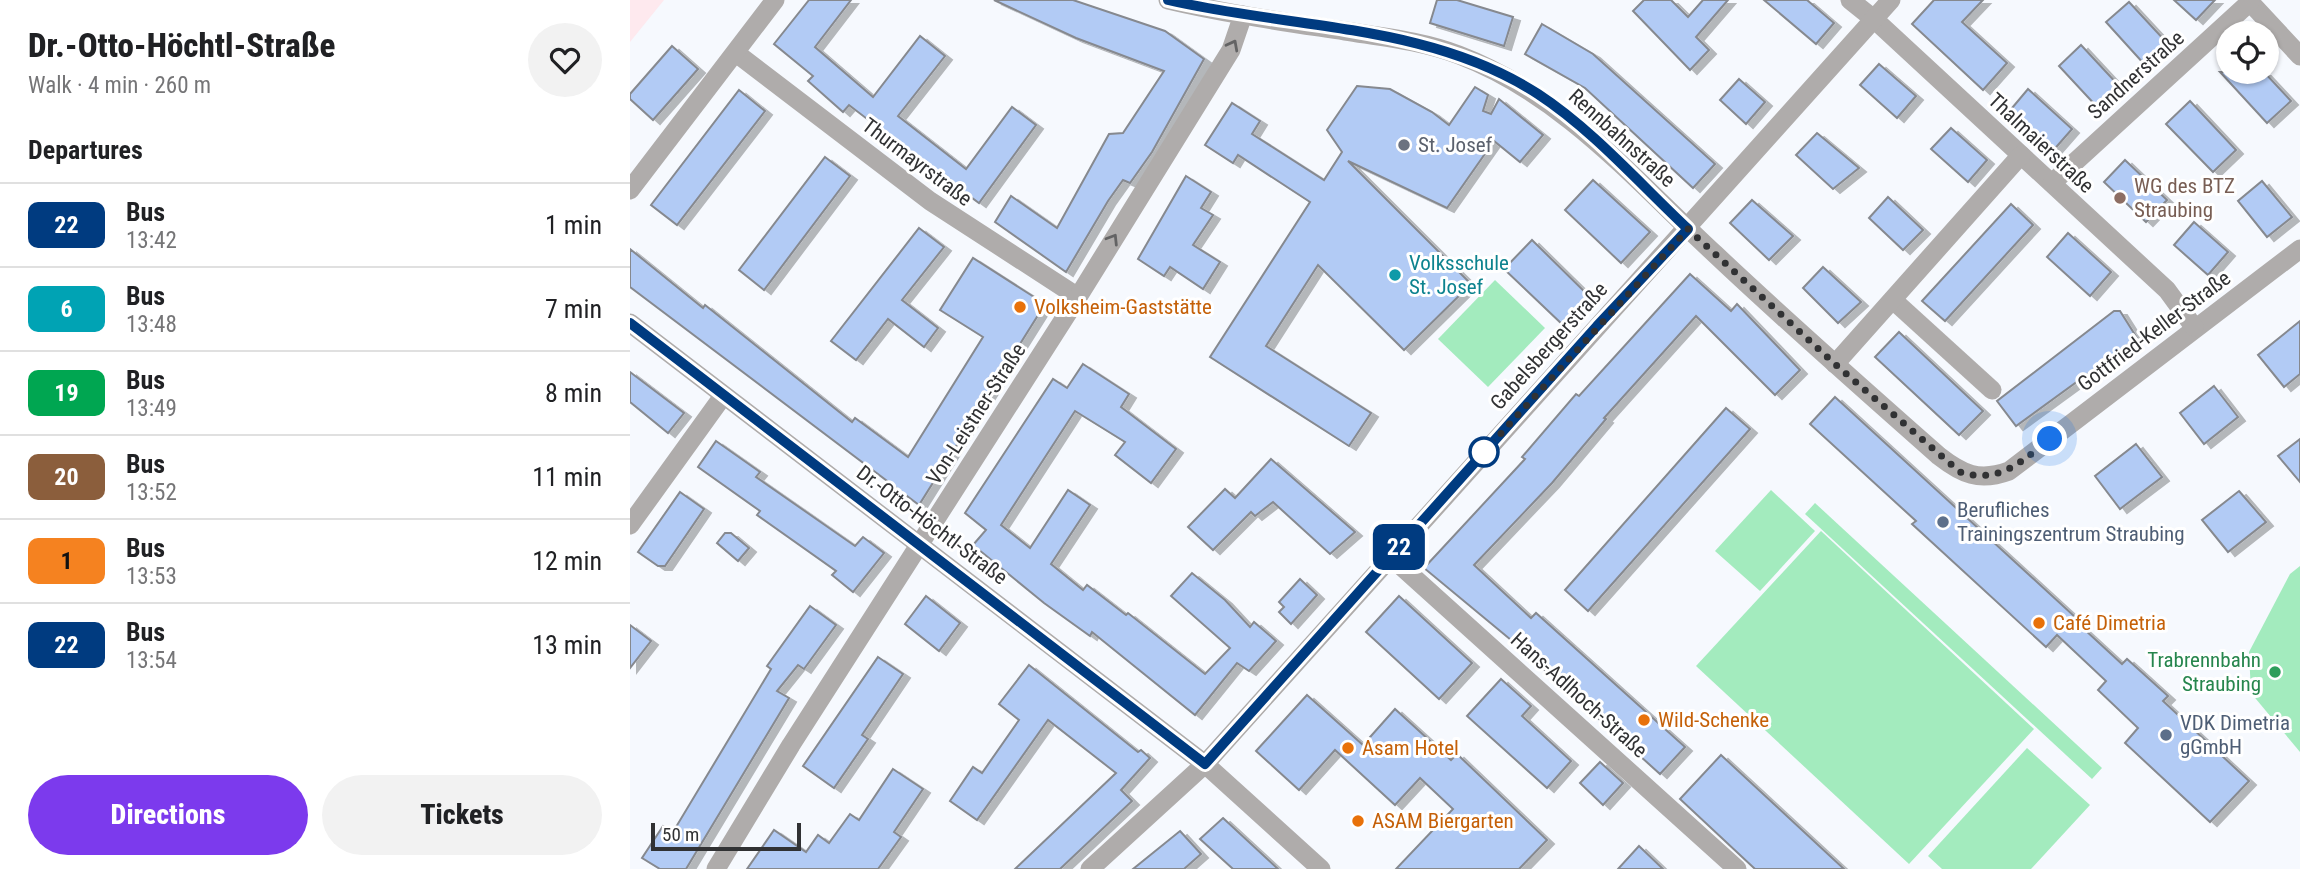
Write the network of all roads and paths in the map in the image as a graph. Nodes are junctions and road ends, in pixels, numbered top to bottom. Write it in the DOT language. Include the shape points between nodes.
graph roads {
  1 [pos="775,0"];
  2 [pos="1168,0"];
  3 [pos="1850,0"];
  4 [pos="1891,0"];
  5 [pos="2249,1"];
  6 [pos="1243,15"];
  7 [pos="1875,20"];
  8 [pos="736,52"];
  9 [pos="2300,56"];
  10 [pos="2021,155"];
  11 [pos="2052,183"];
  12 [pos="630,190"];
  13 [pos="1688,229"];
  14 [pos="2300,248"];
  15 [pos="1077,297"];
  16 [pos="1893,300"];
  17 [pos="630,323"];
  18 [pos="2194,327"];
  19 [pos="1835,364"];
  20 [pos="1992,390"];
  21 [pos="723,396"];
  22 [pos="1960,472"];
  23 [pos="630,525"];
  24 [pos="920,544"];
  25 [pos="1391,556"];
  26 [pos="1205,764"];
  27 [pos="716,869"];
  28 [pos="1090,869"];
  29 [pos="1321,869"];
  30 [pos="1737,869"];
  1 -- 8 [label="street"];
  2 -- 6 [label="street, Rennbahnstraße"];
  3 -- 7 [label="street, Thalmaierstraße"];
  4 -- 7 [label="street, Gabelsbergerstraße"];
  5 -- 9 [label="street"];
  5 -- 11 [label="street, Sandnerstraße"];
  6 -- 13 [label="street, Rennbahnstraße" via="1396,38 1456,54 1502,73 1539,94 1579,127"];
  15 -- 6 [label="street, Von-Leistner-Straße, one-way" via="1231,50"];
  7 -- 10 [label="street, Thalmaierstraße"];
  7 -- 13 [label="street, Gabelsbergerstraße"];
  8 -- 12 [label="street"];
  8 -- 15 [label="street, Thurmayrstraße" via="930,201"];
  10 -- 11 [label="street, Thalmaierstraße"];
  10 -- 16 [label="street"];
  11 -- 18 [label="street, Thalmaierstraße" via="2166,290"];
  13 -- 19 [label="street, Rennbahnstraße"];
  13 -- 25 [label="street, Gabelsbergerstraße"];
  14 -- 18 [label="street, Gottfried-Keller-Straße"];
  15 -- 24 [label="street, Von-Leistner-Straße"];
  16 -- 19 [label="street"];
  16 -- 20 [label="street"];
  17 -- 21 [label="street, Dr.-Otto-Höchtl-Straße"];
  18 -- 22 [label="street, Gottfried-Keller-Straße" via="2009,471 1976,477"];
  19 -- 22 [label="street, Rennbahnstraße"];
  21 -- 23 [label="street"];
  21 -- 24 [label="street, Dr.-Otto-Höchtl-Straße"];
  24 -- 26 [label="street, Dr.-Otto-Höchtl-Straße"];
  24 -- 27 [label="street, Von-Leistner-Straße"];
  25 -- 26 [label="street, Gabelsbergerstraße"];
  25 -- 30 [label="street, Hans-Adlhoch-Straße"];
  26 -- 28 [label="street, Gabelsbergerstraße"];
  26 -- 29 [label="street, Dr.-Otto-Höchtl-Straße"];
}
